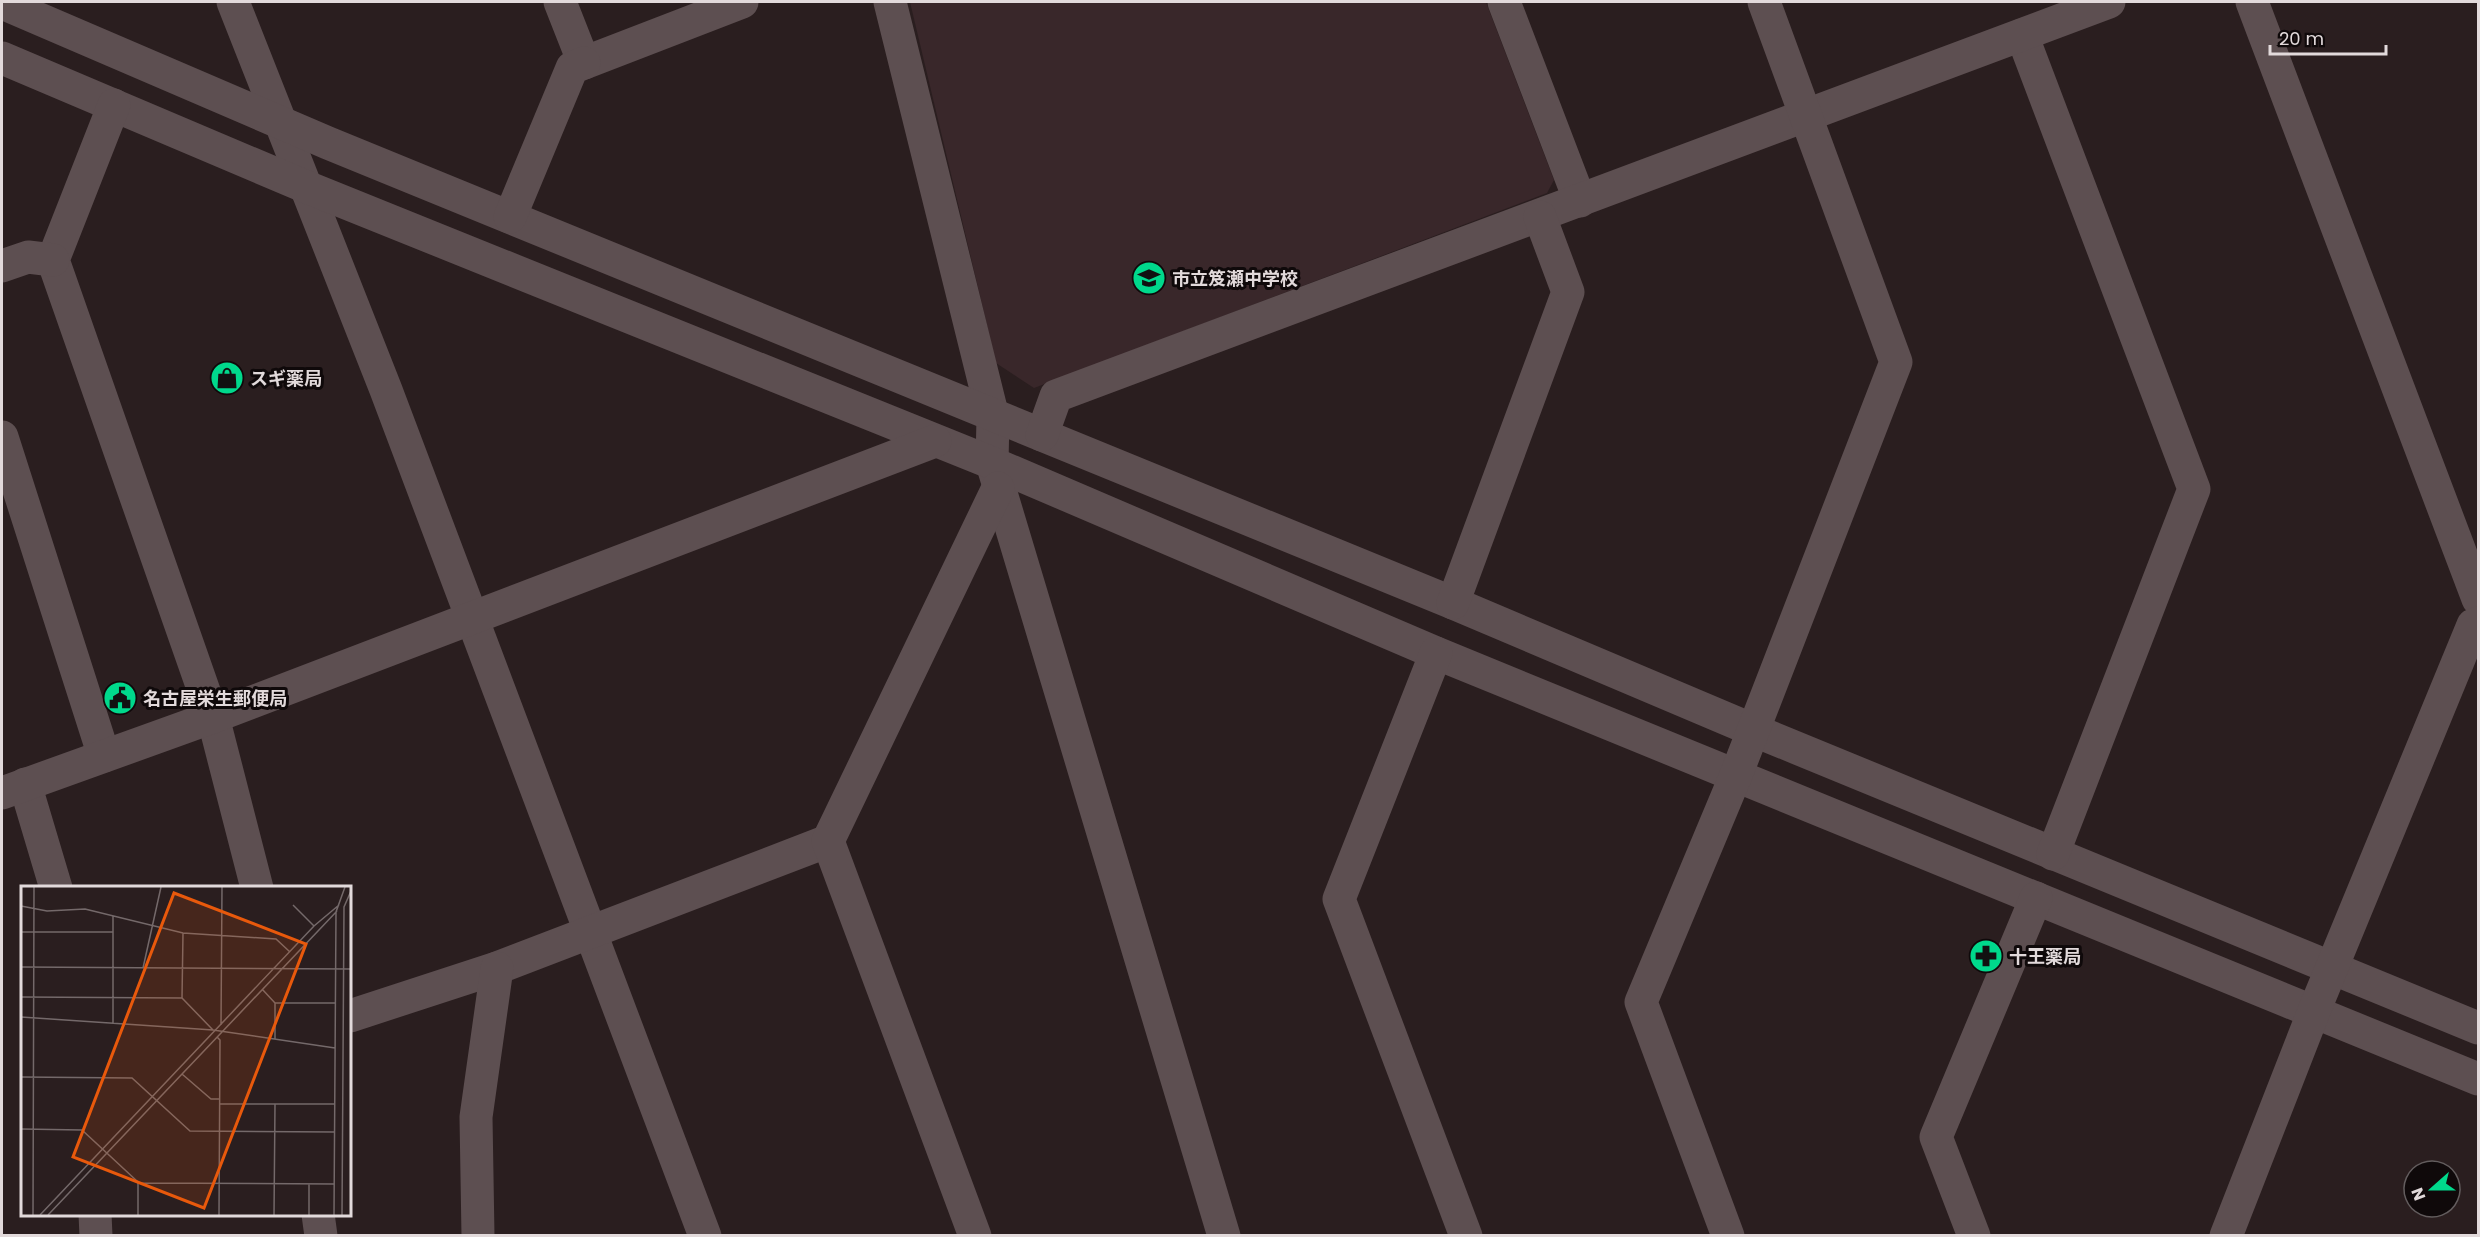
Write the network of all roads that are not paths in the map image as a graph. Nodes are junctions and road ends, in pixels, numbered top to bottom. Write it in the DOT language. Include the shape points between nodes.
graph roads {
  1 [pos="233,2"];
  2 [pos="560,2"];
  3 [pos="742,2"];
  4 [pos="890,2"];
  5 [pos="1504,2"];
  6 [pos="1764,2"];
  7 [pos="2109,2"];
  8 [pos="2252,2"];
  9 [pos="2,3"];
  10 [pos="2036,20"];
  11 [pos="2,58"];
  12 [pos="584,63"];
  13 [pos="114,105"];
  14 [pos="1807,116"];
  15 [pos="278,120"];
  16 [pos="309,188"];
  17 [pos="1580,201"];
  18 [pos="510,217"];
  19 [pos="1540,217"];
  20 [pos="53,261"];
  21 [pos="2,266"];
  22 [pos="993,417"];
  23 [pos="1042,435"];
  24 [pos="2,437"];
  25 [pos="935,441"];
  26 [pos="995,476"];
  27 [pos="2478,599"];
  28 [pos="1453,603"];
  29 [pos="472,616"];
  30 [pos="2478,623"];
  31 [pos="1436,653"];
  32 [pos="213,717"];
  33 [pos="1753,730"];
  34 [pos="104,756"];
  35 [pos="1736,775"];
  36 [pos="13,789"];
  37 [pos="828,841"];
  38 [pos="2053,854"];
  39 [pos="55,886"];
  40 [pos="256,886"];
  41 [pos="2036,898"];
  42 [pos="591,932"];
  43 [pos="497,968"];
  44 [pos="2332,968"];
  45 [pos="2314,1011"];
  46 [pos="351,1016"];
  47 [pos="2478,1028"];
  48 [pos="2478,1079"];
  49 [pos="95,1216"];
  50 [pos="318,1216"];
  51 [pos="96,1236"];
  52 [pos="321,1236"];
  53 [pos="478,1236"];
  54 [pos="705,1236"];
  55 [pos="975,1236"];
  56 [pos="1224,1236"];
  57 [pos="1466,1236"];
  58 [pos="1728,1236"];
  59 [pos="1974,1236"];
  60 [pos="2226,1236"];
  1 -- 15 [label="street"];
  2 -- 12 [label="street"];
  3 -- 12 [label="street"];
  4 -- 22 [label="street"];
  5 -- 17 [label="street"];
  6 -- 14 [label="street"];
  7 -- 10 [label="street"];
  8 -- 27 [label="street"];
  9 -- 15 [label="street"];
  10 -- 14 [label="street"];
  10 -- 38 [label="street" via="2194,489"];
  11 -- 13 [label="street"];
  12 -- 18 [label="street" via="572,68"];
  13 -- 16 [label="street"];
  13 -- 20 [label="street"];
  14 -- 17 [label="street"];
  14 -- 33 [label="street" via="1896,362"];
  15 -- 16 [label="street"];
  15 -- 18 [label="street"];
  16 -- 25 [label="street"];
  16 -- 29 [label="street"];
  17 -- 19 [label="street"];
  18 -- 22 [label="street"];
  19 -- 23 [label="street" via="1056,396"];
  19 -- 28 [label="street" via="1568,292"];
  20 -- 21 [label="street" via="28,256"];
  20 -- 32 [label="street"];
  22 -- 23 [label="street"];
  22 -- 26 [label="street"];
  23 -- 28 [label="street"];
  24 -- 34 [label="street"];
  25 -- 26 [label="street"];
  25 -- 29 [label="street"];
  26 -- 31 [label="street"];
  26 -- 37 [label="street"];
  26 -- 56 [label="street"];
  28 -- 33 [label="street"];
  29 -- 32 [label="street"];
  29 -- 42 [label="street"];
  30 -- 44 [label="street" via="2473,625"];
  31 -- 35 [label="street"];
  31 -- 57 [label="street" via="1339,899"];
  32 -- 34 [label="street"];
  32 -- 40 [label="street"];
  33 -- 35 [label="street"];
  33 -- 38 [label="street"];
  34 -- 36 [label="street"];
  35 -- 41 [label="street"];
  35 -- 58 [label="street" via="1641,1002"];
  36 -- 39 [label="street"];
  37 -- 42 [label="street"];
  37 -- 55 [label="street"];
  38 -- 44 [label="street"];
  41 -- 45 [label="street"];
  41 -- 59 [label="street" via="1936,1137"];
  42 -- 43 [label="street"];
  42 -- 54 [label="street"];
  43 -- 46 [label="street"];
  43 -- 53 [label="street" via="476,1117"];
  44 -- 45 [label="street"];
  44 -- 47 [label="street"];
  45 -- 48 [label="street"];
  45 -- 60 [label="street"];
  49 -- 51 [label="street"];
  50 -- 52 [label="street"];
}
